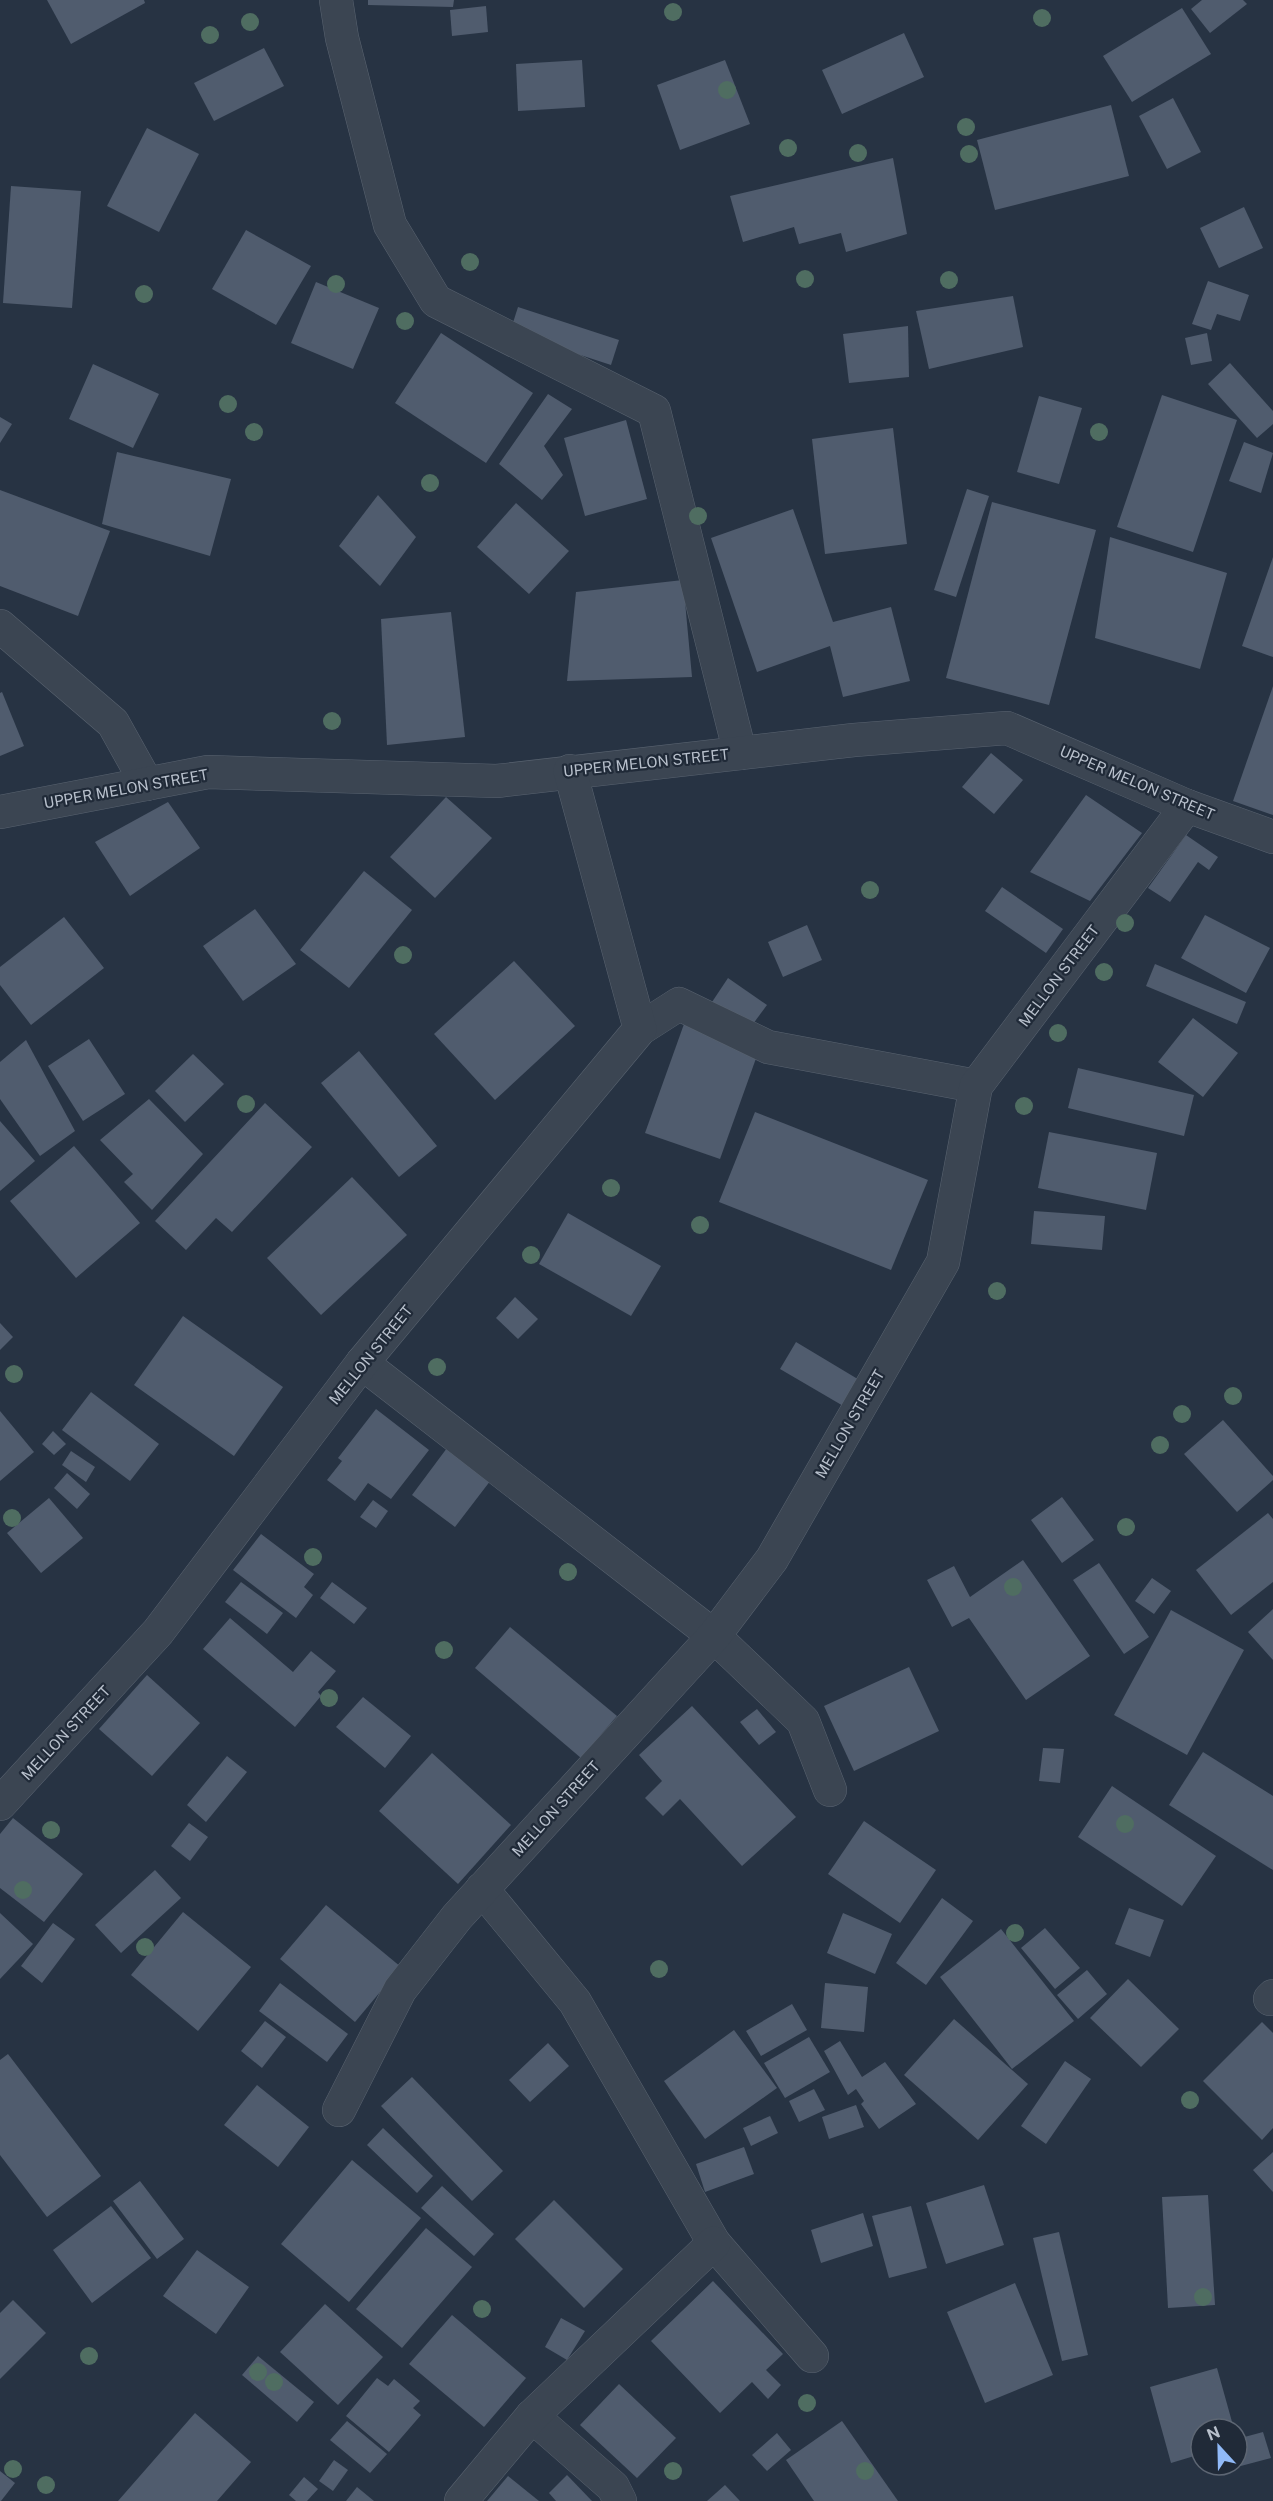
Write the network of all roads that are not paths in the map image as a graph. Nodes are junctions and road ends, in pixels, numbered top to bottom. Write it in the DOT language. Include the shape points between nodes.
graph roads {
  1 [pos="336,0"];
  2 [pos="0,626"];
  3 [pos="740,753"];
  4 [pos="570,771"];
  5 [pos="147,783"];
  6 [pos="1187,806"];
  7 [pos="0,812"];
  8 [pos="1273,837"];
  9 [pos="640,1029"];
  10 [pos="976,1086"];
  11 [pos="362,1363"];
  12 [pos="714,1636"];
  13 [pos="830,1790"];
  14 [pos="0,1804"];
  15 [pos="482,1889"];
  16 [pos="339,2110"];
  17 [pos="714,2243"];
  18 [pos="812,2356"];
  19 [pos="532,2416"];
  20 [pos="461,2501"];
  21 [pos="620,2501"];
  1 -- 3 [label="street" via="342,38 390,225 435,301 654,411"];
  2 -- 5 [label="street" via="113,723"];
  3 -- 4 [label="street, UPPER MELON STREET"];
  3 -- 6 [label="street, UPPER MELON STREET" via="1008,728"];
  4 -- 5 [label="street, UPPER MELON STREET" via="497,781 208,772"];
  4 -- 9 [label="street"];
  5 -- 7 [label="street, UPPER MELON STREET"];
  6 -- 8 [label="street, UPPER MELON STREET"];
  6 -- 10 [label="street, MELLON STREET"];
  9 -- 10 [label="street, MELLON STREET" via="679,1004 768,1047"];
  9 -- 11 [label="street, MELLON STREET"];
  10 -- 12 [label="street, MELLON STREET" via="943,1262 772,1559"];
  11 -- 12 [label="street"];
  11 -- 14 [label="street, MELLON STREET" via="158,1632"];
  12 -- 13 [label="street" via="803,1722"];
  12 -- 15 [label="street, MELLON STREET"];
  15 -- 16 [label="street, MELLON STREET" via="400,1990"];
  15 -- 17 [label="street" via="575,2002"];
  17 -- 18 [label="street"];
  17 -- 19 [label="street"];
  19 -- 20 [label="street"];
  19 -- 21 [label="street" via="613,2487"];
}
